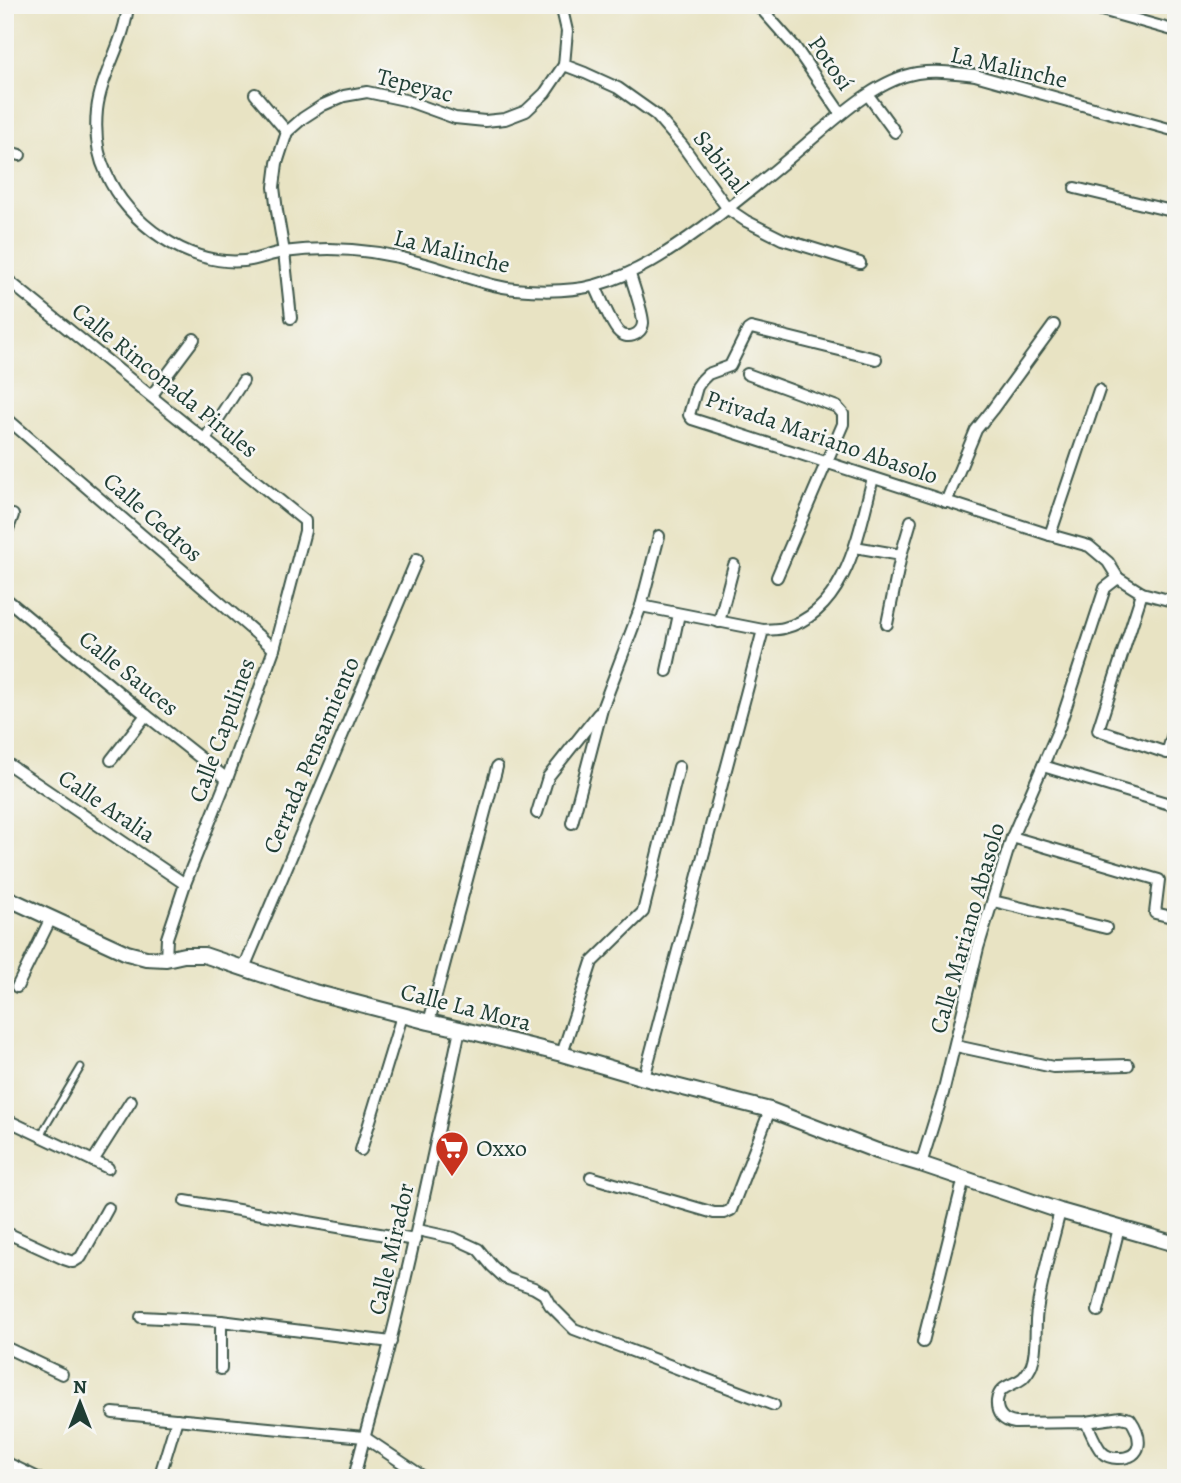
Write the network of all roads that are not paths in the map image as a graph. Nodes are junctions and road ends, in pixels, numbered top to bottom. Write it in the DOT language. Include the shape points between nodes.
graph roads {
  1 [pos="128,5"];
  2 [pos="561,5"];
  3 [pos="758,5"];
  4 [pos="1084,5"];
  5 [pos="1176,31"];
  6 [pos="564,65"];
  7 [pos="255,93"];
  8 [pos="868,95"];
  9 [pos="841,114"];
  10 [pos="1176,131"];
  11 [pos="287,132"];
  12 [pos="895,132"];
  13 [pos="5,151"];
  14 [pos="20,155"];
  15 [pos="1075,188"];
  16 [pos="728,209"];
  17 [pos="1176,212"];
  18 [pos="284,252"];
  19 [pos="860,263"];
  20 [pos="630,274"];
  21 [pos="5,278"];
  22 [pos="595,286"];
  23 [pos="291,318"];
  24 [pos="1054,325"];
  25 [pos="194,340"];
  26 [pos="876,359"];
  27 [pos="747,374"];
  28 [pos="243,381"];
  29 [pos="1099,390"];
  30 [pos="152,396"];
  31 [pos="5,416"];
  32 [pos="205,439"];
  33 [pos="827,463"];
  34 [pos="873,478"];
  35 [pos="946,502"];
  36 [pos="298,514"];
  37 [pos="13,516"];
  38 [pos="911,521"];
  39 [pos="1050,535"];
  40 [pos="659,536"];
  41 [pos="5,537"];
  42 [pos="855,547"];
  43 [pos="901,555"];
  44 [pos="417,559"];
  45 [pos="734,565"];
  46 [pos="777,577"];
  47 [pos="1118,578"];
  48 [pos="1142,593"];
  49 [pos="5,598"];
  50 [pos="1176,602"];
  51 [pos="641,606"];
  52 [pos="679,614"];
  53 [pos="719,622"];
  54 [pos="887,624"];
  55 [pos="763,630"];
  56 [pos="274,649"];
  57 [pos="667,671"];
  58 [pos="602,709"];
  59 [pos="146,715"];
  60 [pos="1176,724"];
  61 [pos="111,761"];
  62 [pos="5,762"];
  63 [pos="1043,766"];
  64 [pos="497,767"];
  65 [pos="679,767"];
  66 [pos="227,779"];
  67 [pos="1176,806"];
  68 [pos="537,813"];
  69 [pos="572,823"];
  70 [pos="1012,837"];
  71 [pos="185,884"];
  72 [pos="5,897"];
  73 [pos="993,901"];
  74 [pos="51,918"];
  75 [pos="1176,918"];
  76 [pos="1106,928"];
  77 [pos="166,959"];
  78 [pos="244,968"];
  79 [pos="17,987"];
  80 [pos="402,1016"];
  81 [pos="429,1023"];
  82 [pos="460,1029"];
  83 [pos="956,1046"];
  84 [pos="562,1054"];
  85 [pos="1128,1065"];
  86 [pos="81,1068"];
  87 [pos="644,1078"];
  88 [pos="131,1101"];
  89 [pos="770,1110"];
  90 [pos="5,1119"];
  91 [pos="40,1136"];
  92 [pos="362,1150"];
  93 [pos="93,1161"];
  94 [pos="922,1164"];
  95 [pos="108,1168"];
  96 [pos="591,1177"];
  97 [pos="964,1178"];
  98 [pos="185,1201"];
  99 [pos="108,1208"];
  100 [pos="1060,1211"];
  101 [pos="1119,1228"];
  102 [pos="5,1232"];
  103 [pos="416,1235"];
  104 [pos="1176,1244"];
  105 [pos="1098,1311"];
  106 [pos="141,1317"];
  107 [pos="221,1321"];
  108 [pos="391,1342"];
  109 [pos="923,1342"];
  110 [pos="5,1347"];
  111 [pos="221,1369"];
  112 [pos="62,1374"];
  113 [pos="774,1405"];
  114 [pos="113,1413"];
  115 [pos="177,1419"];
  116 [pos="1086,1422"];
  117 [pos="364,1437"];
  118 [pos="5,1462"];
  119 [pos="37,1478"];
  120 [pos="159,1478"];
  121 [pos="354,1478"];
  122 [pos="425,1478"];
  1 -- 18 [label="street, La Malinche" via="103,84 96,128 105,172 122,201 150,229 178,248 206,258 243,261"];
  2 -- 6 [label="street" via="567,31"];
  3 -- 9 [label="street, Potosí"];
  4 -- 5 [label="street"];
  6 -- 11 [label="street, Tepeyac" via="526,111 505,119 455,118 367,92 323,105"];
  6 -- 16 [label="street, Sabinal" via="618,88 656,115"];
  7 -- 11 [label="street"];
  8 -- 9 [label="street, La Malinche"];
  8 -- 10 [label="street, La Malinche" via="915,74 975,75"];
  8 -- 12 [label="street"];
  9 -- 16 [label="street, La Malinche"];
  11 -- 18 [label="street" via="274,187"];
  13 -- 14 [label="street"];
  15 -- 17 [label="street"];
  16 -- 19 [label="street, Sabinal" via="782,239"];
  16 -- 20 [label="street, La Malinche"];
  18 -- 22 [label="street, La Malinche" via="363,251 419,262 494,286 526,290"];
  18 -- 23 [label="street"];
  20 -- 22 [label="street, La Malinche"];
  20 -- 22 [label="street" via="643,322 632,336 618,332"];
  21 -- 30 [label="street, Calle Rinconada Pirules"];
  24 -- 35 [label="street" via="975,430"];
  25 -- 30 [label="street"];
  26 -- 33 [label="street, Privada Mariano Abasolo" via="751,328 730,366 708,374 697,387 689,415 692,419"];
  27 -- 33 [label="street" via="837,407 843,424"];
  28 -- 32 [label="street"];
  29 -- 39 [label="street"];
  30 -- 32 [label="street, Calle Rinconada Pirules"];
  31 -- 56 [label="street, Calle Cedros"];
  32 -- 36 [label="street, Calle Rinconada Pirules"];
  33 -- 34 [label="street, Privada Mariano Abasolo"];
  33 -- 46 [label="street"];
  34 -- 35 [label="street, Privada Mariano Abasolo"];
  34 -- 42 [label="street"];
  35 -- 39 [label="street, Privada Mariano Abasolo"];
  36 -- 56 [label="street, Calle Capulines" via="306,522 305,531"];
  37 -- 41 [label="street"];
  38 -- 43 [label="street"];
  39 -- 47 [label="street, Privada Mariano Abasolo" via="1090,546"];
  40 -- 51 [label="street"];
  42 -- 43 [label="street"];
  42 -- 55 [label="street" via="834,594 811,616 785,628"];
  43 -- 54 [label="street"];
  44 -- 78 [label="street, Cerrada Pensamiento"];
  45 -- 53 [label="street"];
  47 -- 48 [label="street, Privada Mariano Abasolo"];
  47 -- 63 [label="street, Calle Mariano Abasolo" via="1105,588"];
  48 -- 50 [label="street, Privada Mariano Abasolo"];
  48 -- 60 [label="street" via="1098,730 1167,753"];
  49 -- 59 [label="street, Calle Sauces"];
  51 -- 52 [label="street"];
  51 -- 58 [label="street"];
  52 -- 53 [label="street"];
  52 -- 57 [label="street"];
  53 -- 55 [label="street"];
  55 -- 87 [label="street"];
  56 -- 66 [label="street, Calle Capulines"];
  58 -- 68 [label="street" via="548,777"];
  58 -- 69 [label="street"];
  59 -- 61 [label="street"];
  59 -- 66 [label="street, Calle Sauces"];
  62 -- 71 [label="street, Calle Aralia"];
  63 -- 67 [label="street"];
  63 -- 70 [label="street, Calle Mariano Abasolo"];
  64 -- 81 [label="street"];
  65 -- 84 [label="street" via="643,912 592,962"];
  66 -- 71 [label="street, Calle Capulines"];
  70 -- 73 [label="street, Calle Mariano Abasolo"];
  70 -- 75 [label="street" via="1159,880 1155,913"];
  71 -- 77 [label="street, Calle Capulines" via="167,938"];
  72 -- 74 [label="street, Calle La Mora"];
  73 -- 76 [label="street"];
  73 -- 83 [label="street, Calle Mariano Abasolo"];
  74 -- 77 [label="street, Calle La Mora" via="127,953"];
  74 -- 79 [label="street"];
  77 -- 78 [label="street, Calle La Mora" via="204,955"];
  78 -- 80 [label="street, Calle La Mora"];
  80 -- 81 [label="street, Calle La Mora"];
  80 -- 92 [label="street"];
  81 -- 82 [label="street, Calle La Mora"];
  82 -- 84 [label="street, Calle La Mora"];
  82 -- 103 [label="street, Calle Mirador"];
  83 -- 85 [label="street" via="1053,1067"];
  83 -- 94 [label="street, Calle Mariano Abasolo"];
  84 -- 87 [label="street, Calle La Mora"];
  86 -- 91 [label="lane"];
  87 -- 89 [label="street, Calle La Mora"];
  88 -- 93 [label="street"];
  89 -- 94 [label="street, Calle La Mora"];
  89 -- 96 [label="street" via="731,1210 724,1213"];
  90 -- 91 [label="street"];
  91 -- 93 [label="street"];
  93 -- 95 [label="street"];
  94 -- 97 [label="street, Calle La Mora"];
  97 -- 100 [label="street, Calle La Mora"];
  97 -- 109 [label="street"];
  98 -- 103 [label="street"];
  99 -- 102 [label="street" via="81,1257 73,1262"];
  100 -- 101 [label="street, Calle La Mora"];
  100 -- 116 [label="street" via="1036,1312 1032,1365 1023,1377 1000,1391 997,1409 1006,1422"];
  101 -- 104 [label="street, Calle La Mora"];
  101 -- 105 [label="street"];
  103 -- 108 [label="street, Calle Mirador"];
  103 -- 113 [label="street" via="454,1238 478,1249 505,1278 544,1294 574,1329"];
  106 -- 107 [label="street"];
  107 -- 108 [label="street"];
  107 -- 111 [label="street"];
  108 -- 117 [label="street, Calle Mirador"];
  110 -- 112 [label="street"];
  114 -- 115 [label="street"];
  115 -- 117 [label="street"];
  115 -- 120 [label="street"];
  116 -- 116 [label="street" via="1130,1419 1139,1436 1135,1453 1120,1458 1102,1452"];
  117 -- 121 [label="street, Calle Mirador"];
  117 -- 122 [label="street"];
  118 -- 119 [label="street"];
}
